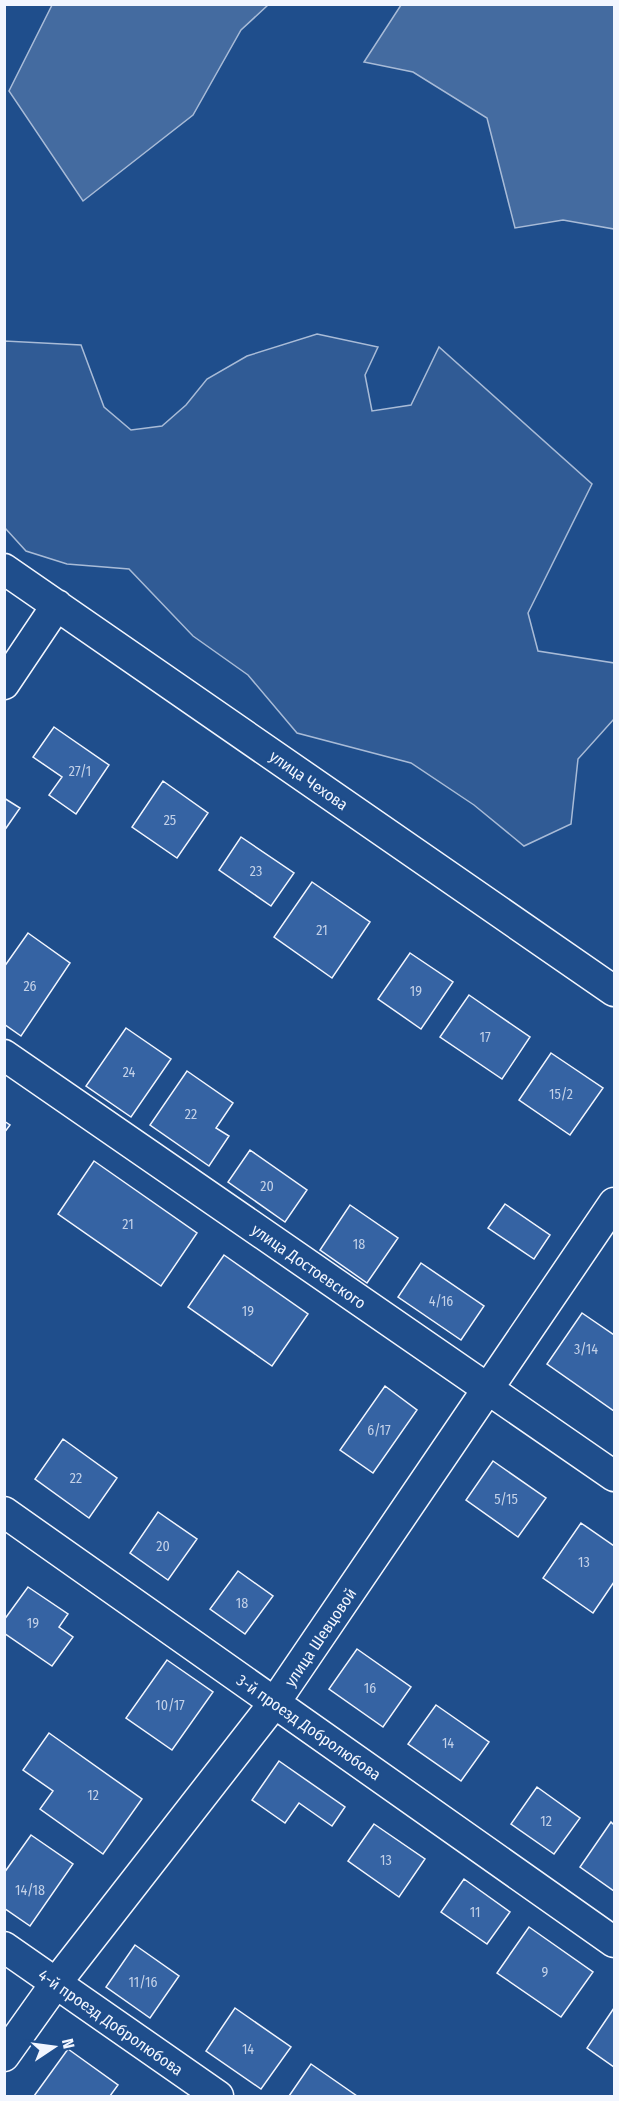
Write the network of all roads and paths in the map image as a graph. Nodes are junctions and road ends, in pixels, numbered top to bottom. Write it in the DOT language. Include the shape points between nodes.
graph roads {
  1 [pos="4,569"];
  2 [pos="57,605"];
  3 [pos="4,684"];
  4 [pos="615,991"];
  5 [pos="4,1055"];
  6 [pos="615,1203"];
  7 [pos="488,1389"];
  8 [pos="615,1476"];
  9 [pos="4,1512"];
  10 [pos="275,1702"];
  11 [pos="615,1942"];
  12 [pos="4,1947"];
  13 [pos="56,1983"];
  14 [pos="4,2056"];
  15 [pos="218,2097"];
  1 -- 2 [label="street, улица Чехова"];
  2 -- 3 [label="street"];
  2 -- 4 [label="street, улица Чехова"];
  5 -- 7 [label="street, улица Достоевского"];
  6 -- 7 [label="street, улица Шевцовой"];
  7 -- 8 [label="street, улица Достоевского"];
  7 -- 10 [label="street, улица Шевцовой"];
  9 -- 10 [label="street, 3-й проезд Добролюбова"];
  10 -- 11 [label="street, 3-й проезд Добролюбова"];
  10 -- 13 [label="street, улица Шевцовой"];
  12 -- 13 [label="street, 4-й проезд Добролюбова"];
  13 -- 14 [label="street, улица Шевцовой"];
  13 -- 15 [label="street, 4-й проезд Добролюбова"];
}
